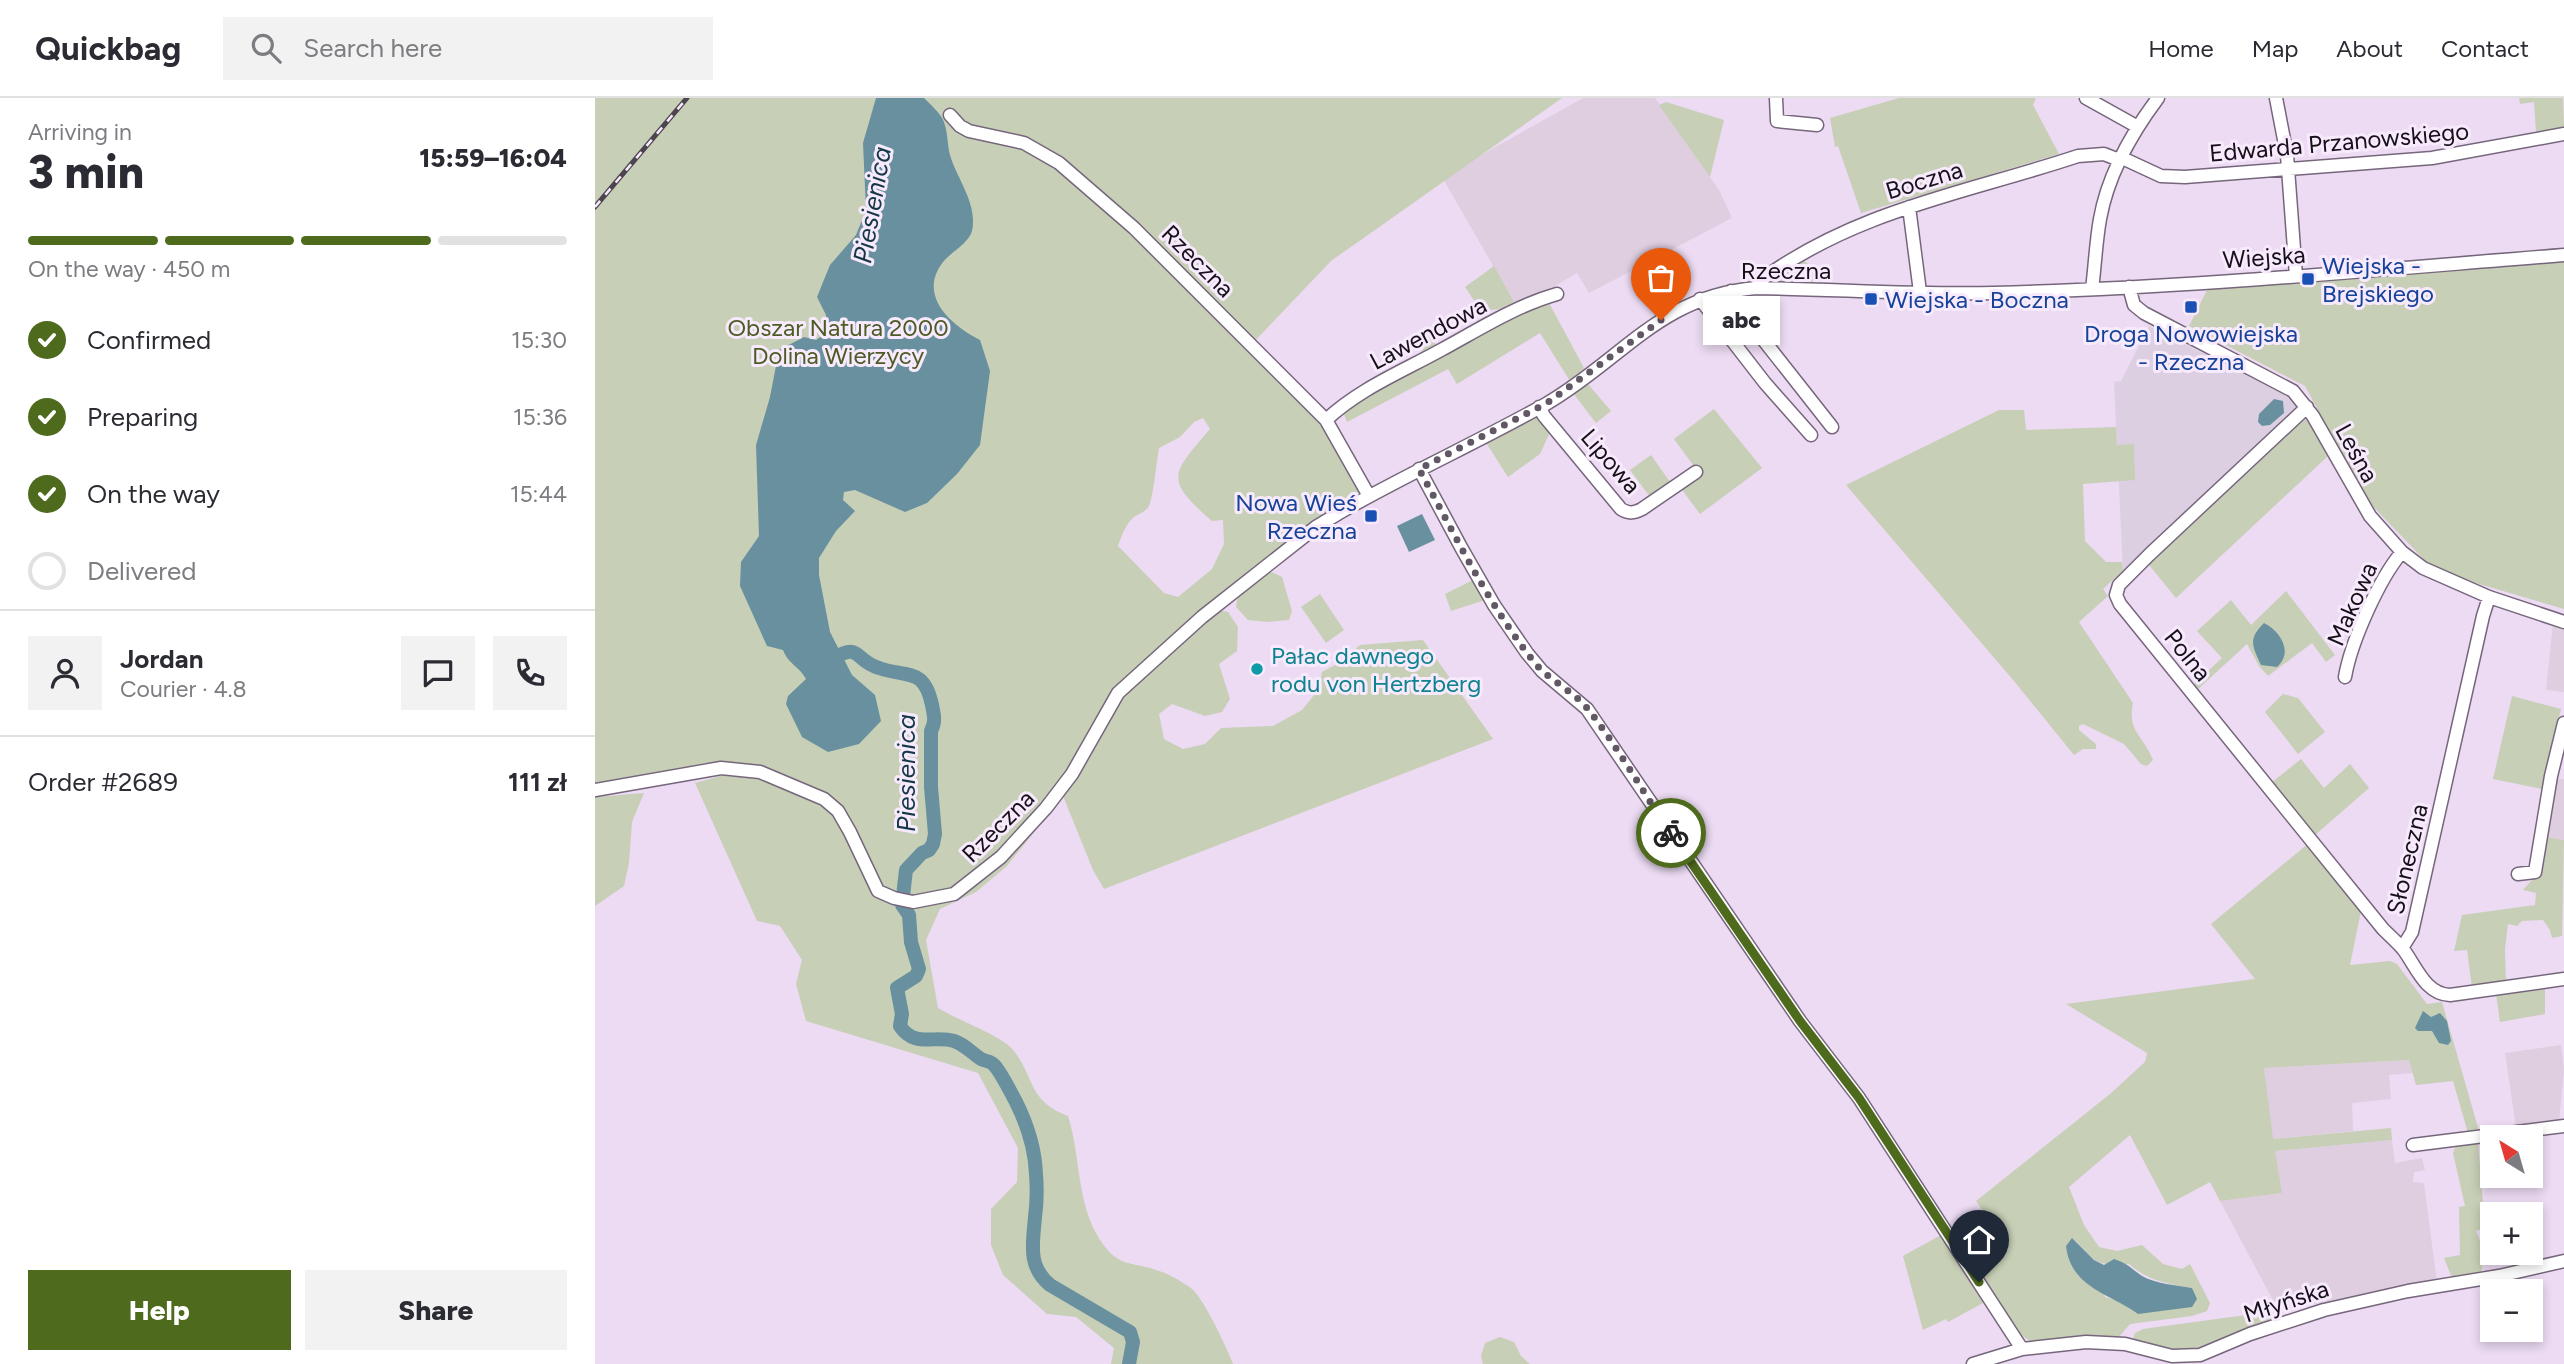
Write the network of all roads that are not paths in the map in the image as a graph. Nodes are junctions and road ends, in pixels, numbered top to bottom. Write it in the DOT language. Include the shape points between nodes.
graph roads {
  1 [pos="1776,98"];
  2 [pos="2086,98"];
  3 [pos="2158,98"];
  4 [pos="2276,98"];
  5 [pos="950,115"];
  6 [pos="1817,125"];
  7 [pos="2138,127"];
  8 [pos="2564,134"];
  9 [pos="2120,159"];
  10 [pos="2288,169"];
  11 [pos="1909,207"];
  12 [pos="2564,255"];
  13 [pos="2296,276"];
  14 [pos="2129,287"];
  15 [pos="1756,288"];
  16 [pos="2092,289"];
  17 [pos="1731,291"];
  18 [pos="1920,292"];
  19 [pos="1556,294"];
  20 [pos="1700,299"];
  21 [pos="1539,407"];
  22 [pos="2307,407"];
  23 [pos="1326,421"];
  24 [pos="1832,427"];
  25 [pos="1811,435"];
  26 [pos="1419,469"];
  27 [pos="1696,472"];
  28 [pos="1369,496"];
  29 [pos="2402,552"];
  30 [pos="2489,597"];
  31 [pos="2564,622"];
  32 [pos="2345,677"];
  33 [pos="2564,723"];
  34 [pos="595,790"];
  35 [pos="2518,874"];
  36 [pos="2402,948"];
  37 [pos="2564,979"];
  38 [pos="2564,1126"];
  39 [pos="2413,1145"];
  40 [pos="2564,1261"];
  41 [pos="2022,1349"];
  42 [pos="1973,1364"];
  1 -- 6 [label="street" via="1777,121"];
  2 -- 7 [label="street"];
  3 -- 7 [label="street"];
  4 -- 10 [label="street"];
  5 -- 23 [label="street, Rzeczna" via="969,131 1024,143 1059,163 1178,270"];
  7 -- 9 [label="street"];
  8 -- 10 [label="street, Edwarda Przanowskiego" via="2432,158"];
  9 -- 10 [label="street, Edwarda Przanowskiego" via="2168,177"];
  9 -- 11 [label="street, Boczna" via="2104,154 2078,156"];
  9 -- 16 [label="street" via="2100,220"];
  10 -- 13 [label="street"];
  11 -- 15 [label="street, Boczna" via="1828,238 1772,272"];
  11 -- 18 [label="street"];
  12 -- 13 [label="street, Wiejska"];
  13 -- 14 [label="street, Wiejska"];
  14 -- 16 [label="street, Wiejska"];
  14 -- 22 [label="street, Leśna" via="2134,305 2144,313 2281,383"];
  15 -- 17 [label="street, Rzeczna"];
  15 -- 18 [label="street, Rzeczna"];
  16 -- 18 [label="street, Rzeczna"];
  17 -- 20 [label="street, Rzeczna"];
  17 -- 24 [label="street" via="1732,300"];
  19 -- 23 [label="street, Lawendowa" via="1502,316 1389,376"];
  20 -- 21 [label="street, Rzeczna" via="1661,320"];
  20 -- 25 [label="street"];
  21 -- 26 [label="street, Rzeczna"];
  21 -- 27 [label="street, Lipowa" via="1627,512 1642,509"];
  22 -- 29 [label="street, Leśna" via="2369,516"];
  22 -- 36 [label="street, Polna" via="2150,554 2119,585 2116,595"];
  23 -- 28 [label="street, Rzeczna"];
  26 -- 28 [label="street, Rzeczna"];
  26 -- 41 [label="street" via="1527,653 1587,709 1800,1021 1859,1098"];
  28 -- 34 [label="street, Rzeczna" via="1316,527 1202,617 1118,693 1072,774 1046,808 1001,856 954,894 913,902 878,891 838,811 824,799 760,772 721,768"];
  29 -- 30 [label="street, Leśna" via="2440,577"];
  29 -- 32 [label="street, Makowa" via="2371,605"];
  30 -- 31 [label="street, Leśna"];
  30 -- 36 [label="street, Słoneczna" via="2412,932"];
  33 -- 35 [label="street" via="2535,873"];
  36 -- 37 [label="street, Słoneczna" via="2426,983 2442,995"];
  38 -- 39 [label="street"];
  40 -- 41 [label="street, Młyńska" via="2337,1306 2200,1355 2172,1356 2125,1344 2086,1342"];
  41 -- 42 [label="street, Młyńska"];
}
